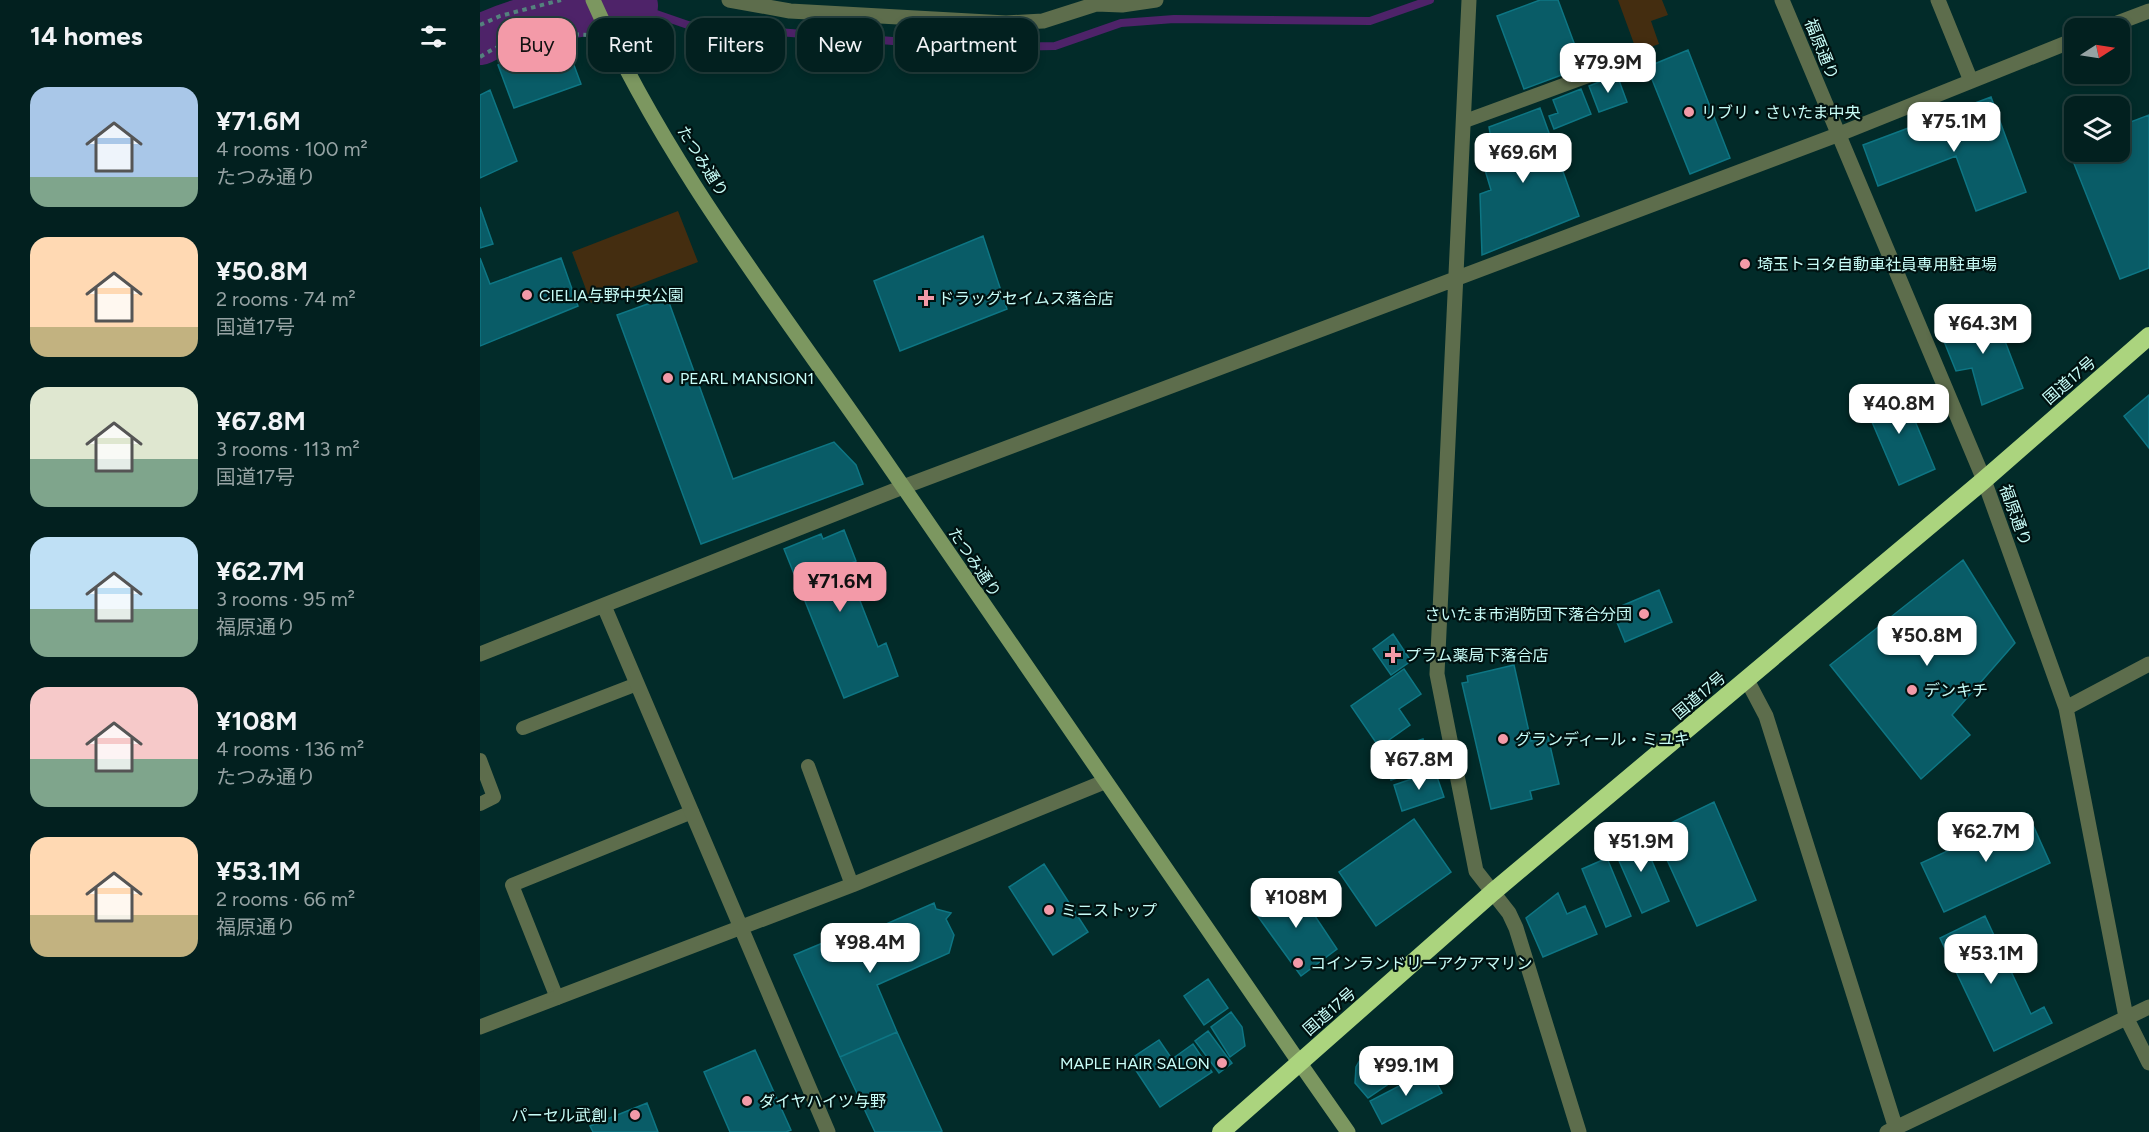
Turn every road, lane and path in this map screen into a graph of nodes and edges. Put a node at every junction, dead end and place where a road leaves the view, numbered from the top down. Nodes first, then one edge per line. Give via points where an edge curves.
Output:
1 (561, 0) edge
2 (593, 0) edge
3 (729, 0) edge
4 (1156, 0) edge
5 (1469, 0) edge
6 (1782, 0) edge
7 (1938, 0) edge
8 (2149, 11) edge
9 (2130, 18) edge
10 (480, 25) edge
11 (588, 35) dead end
12 (2064, 44) edge
13 (1637, 52) dead end
14 (480, 57) edge
15 (1971, 81) junction
16 (1464, 121) junction
17 (1837, 135) junction
18 (1457, 279) junction
19 (2149, 336) edge
20 (1984, 480) junction
21 (903, 487) junction
22 (604, 606) junction
23 (480, 654) edge
24 (2149, 664) edge
25 (1747, 680) junction
26 (637, 684) junction
27 (2066, 708) junction
28 (523, 728) dead end
29 (480, 760) edge
30 (808, 766) dead end
31 (1104, 783) junction
32 (480, 804) edge
33 (692, 812) junction
34 (852, 885) junction
35 (1493, 892) junction
36 (741, 927) junction
37 (557, 998) junction
38 (2149, 1007) edge
39 (2126, 1017) junction
40 (480, 1027) edge
41 (1300, 1063) junction
42 (2149, 1063) edge
43 (1893, 1131) edge
44 (828, 1132) edge
45 (1221, 1132) edge
46 (1348, 1132) edge
47 (1579, 1132) edge

1 - 10 path
2 - 21 street, たつみ通り via 696,187
3 - 4 street via 790,11 1006,23 1043,21 1096,4
5 - 16 street
6 - 17 street, 福原通り
7 - 15 street
8 - 9 street
11 - 14 path via 529,35 500,44
12 - 15 street
13 - 16 lane via 1599,72
15 - 17 street
16 - 18 street
17 - 18 street
17 - 20 street, 福原通り
18 - 21 street
18 - 35 street via 1437,674 1476,871
19 - 20 highway, 国道17号
20 - 25 highway, 国道17号
20 - 27 street, 福原通り
21 - 22 street
21 - 31 street, たつみ通り
22 - 23 street
22 - 26 street
24 - 27 street
25 - 35 highway, 国道17号
25 - 43 street via 1766,716
26 - 28 lane
26 - 33 street
27 - 39 street, 福原通り
29 - 32 lane via 494,797
30 - 34 lane
31 - 34 street
31 - 41 street, たつみ通り
33 - 36 street
33 - 37 lane via 512,885
34 - 36 street
35 - 41 highway, 国道17号
35 - 47 street via 1516,928
36 - 37 street
36 - 44 street
37 - 40 street
38 - 39 street
39 - 42 street, 福原通り
39 - 43 street
41 - 45 highway, 国道17号
41 - 46 street, たつみ通り

